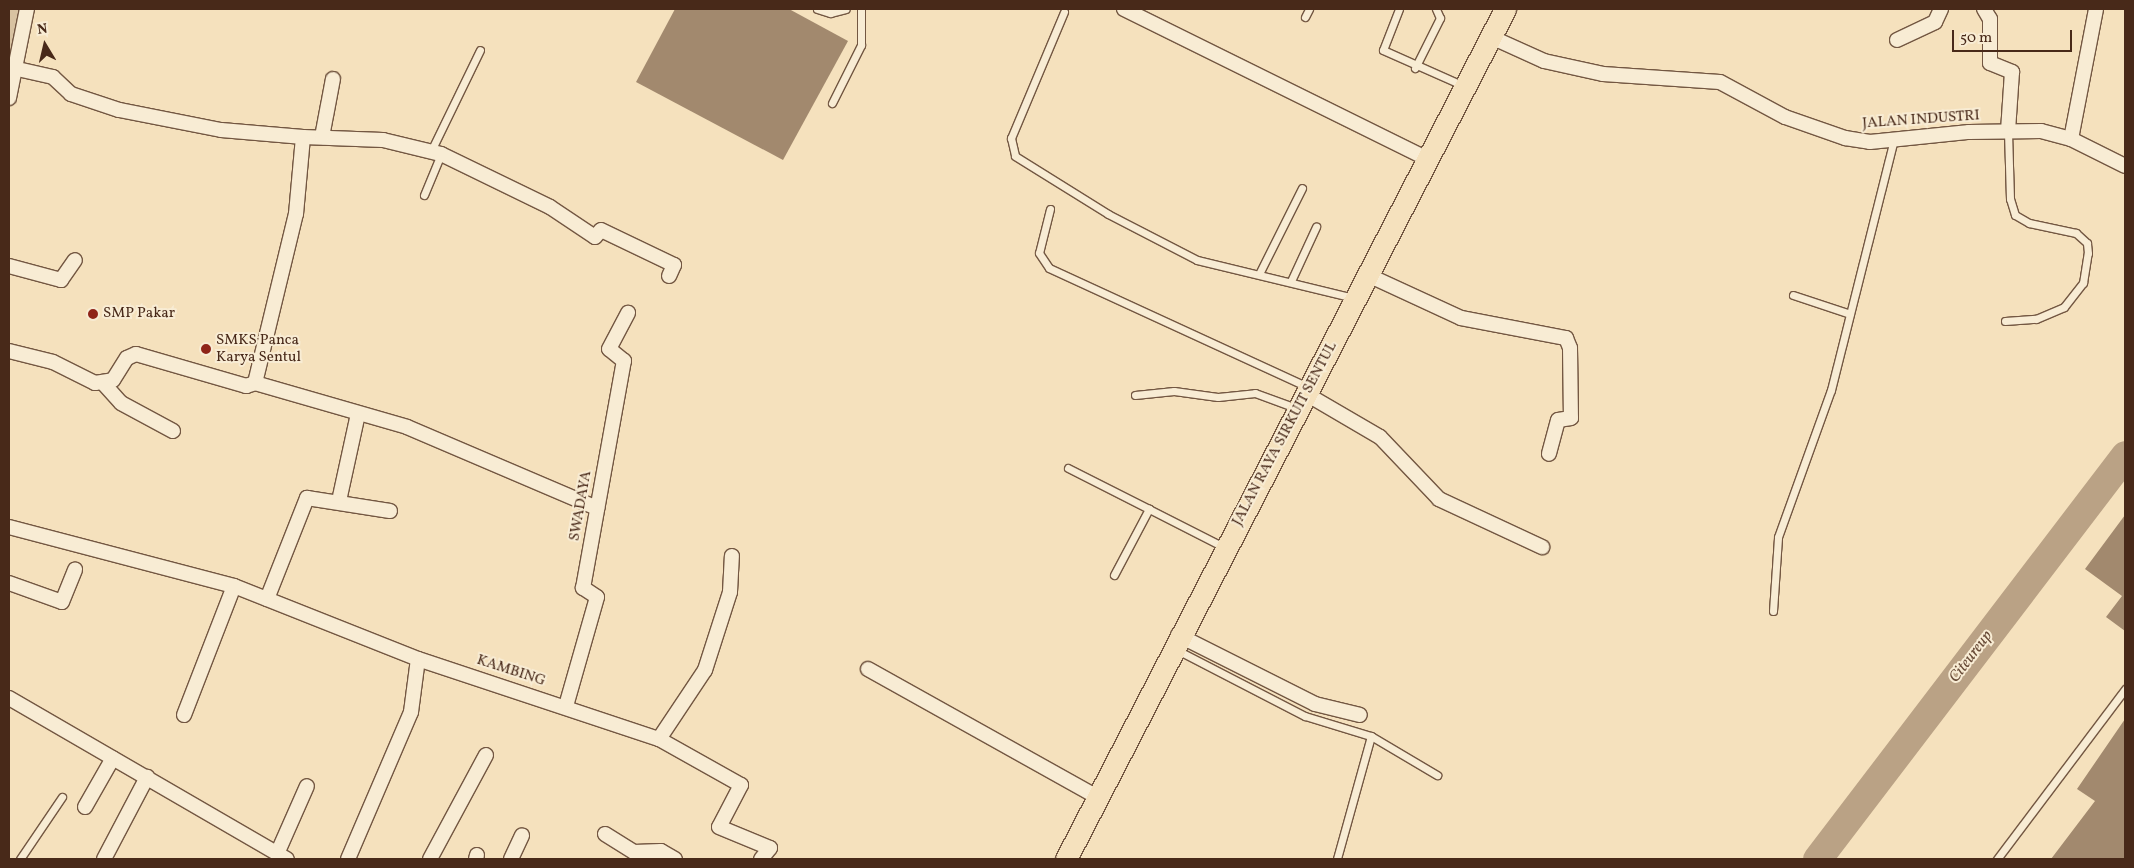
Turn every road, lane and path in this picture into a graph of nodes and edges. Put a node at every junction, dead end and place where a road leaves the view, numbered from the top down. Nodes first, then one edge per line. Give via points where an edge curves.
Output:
1 (26, 9) edge
2 (817, 9) edge
3 (846, 9) edge
4 (861, 9) edge
5 (1124, 9) edge
6 (1308, 9) edge
7 (1398, 9) edge
8 (1436, 9) edge
9 (1505, 9) edge
10 (1941, 9) edge
11 (1984, 9) edge
12 (2096, 9) edge
13 (1064, 12) dead end
14 (1304, 17) dead end
15 (1491, 37) junction
16 (1897, 40) dead end
17 (480, 50) dead end
18 (13, 68) junction
19 (1415, 68) junction
20 (333, 79) dead end
21 (1468, 87) junction
22 (9, 98) edge
23 (832, 103) dead end
24 (2008, 131) junction
25 (303, 137) junction
26 (322, 137) junction
27 (2071, 138) junction
28 (1894, 140) junction
29 (436, 152) junction
30 (1430, 160) junction
31 (2125, 166) edge
32 (1302, 188) dead end
33 (424, 195) dead end
34 (1050, 209) dead end
35 (1316, 227) dead end
36 (75, 260) dead end
37 (9, 266) edge
38 (1259, 274) junction
39 (668, 276) dead end
40 (1370, 276) junction
41 (1291, 281) junction
42 (1792, 295) dead end
43 (1358, 299) junction
44 (628, 313) dead end
45 (1850, 314) junction
46 (2005, 321) dead end
47 (9, 352) edge
48 (255, 383) junction
49 (104, 384) junction
50 (1136, 395) dead end
51 (1306, 398) junction
52 (358, 414) junction
53 (173, 431) dead end
54 (1549, 454) dead end
55 (1068, 468) dead end
56 (339, 501) junction
57 (597, 508) junction
58 (1149, 509) junction
59 (390, 511) dead end
60 (9, 527) edge
61 (1224, 546) junction
62 (1542, 547) dead end
63 (732, 556) dead end
64 (75, 570) dead end
65 (1114, 575) dead end
66 (9, 582) edge
67 (234, 586) junction
68 (267, 599) junction
69 (1773, 611) dead end
70 (1175, 641) junction
71 (418, 659) junction
72 (868, 670) dead end
73 (2125, 689) edge
74 (9, 698) edge
75 (566, 706) junction
76 (184, 714) dead end
77 (1360, 715) dead end
78 (1370, 736) junction
79 (658, 739) junction
80 (486, 755) dead end
81 (113, 758) junction
82 (1437, 775) dead end
83 (147, 777) junction
84 (307, 786) dead end
85 (62, 797) dead end
86 (1097, 797) junction
87 (85, 807) dead end
88 (605, 834) dead end
89 (522, 835) dead end
90 (282, 857) edge
91 (20, 859) edge
92 (104, 859) edge
93 (348, 859) edge
94 (430, 859) edge
95 (511, 859) edge
96 (675, 859) edge
97 (760, 859) edge
98 (1066, 859) edge
99 (1337, 859) edge
100 (1997, 859) edge

1 - 18 street
2 - 3 lane via 830,13
4 - 23 lane via 861,45
5 - 30 street
6 - 14 lane
7 - 19 lane via 1382,48
8 - 19 lane via 1440,18
9 - 15 main road, JALAN RAYA SIRKUIT SENTUL
10 - 16 street via 1935,22
11 - 24 street via 1990,19 1990,63 2012,72
12 - 27 street
13 - 38 lane via 1013,133 1012,152 1108,214 1181,252 1219,267
15 - 21 main road, JALAN RAYA SIRKUIT SENTUL
15 - 28 street, JALAN INDUSTRI via 1544,61 1595,73 1720,82 1785,117 1837,137
17 - 29 lane
18 - 22 street
18 - 25 street via 53,77 71,94 119,110 221,130
19 - 21 lane
20 - 26 street
21 - 30 main road, JALAN RAYA SIRKUIT SENTUL
24 - 27 street, JALAN INDUSTRI via 2041,131
24 - 28 street, JALAN INDUSTRI
24 - 46 lane via 2010,199 2016,215 2029,223 2076,233 2087,243 2088,253 2083,283 2064,307 2036,319
25 - 26 street
25 - 48 street via 296,214
26 - 29 street via 383,140
27 - 31 street, JALAN INDUSTRI
28 - 45 lane
29 - 33 lane
29 - 39 street via 550,207 595,237 601,230 674,265
30 - 40 main road, JALAN RAYA SIRKUIT SENTUL
32 - 38 lane
34 - 51 lane via 1039,253 1049,268
35 - 41 lane
36 - 37 street via 61,280
38 - 41 lane
40 - 43 main road, JALAN RAYA SIRKUIT SENTUL
40 - 54 street via 1461,318 1566,338 1570,348 1570,418 1558,420
41 - 43 lane
42 - 45 lane
43 - 51 main road, JALAN RAYA SIRKUIT SENTUL
44 - 57 street, SWADAYA via 609,349 624,361
45 - 69 lane via 1831,390 1778,537
47 - 49 street via 53,362 88,381
48 - 49 street via 246,386 136,354 127,358 114,380
48 - 52 street
49 - 53 street via 121,403
50 - 51 lane via 1174,391 1218,397 1255,393
51 - 61 main road, JALAN RAYA SIRKUIT SENTUL
51 - 62 street via 1380,438 1439,499
52 - 56 street
52 - 57 street via 407,427
55 - 58 lane
56 - 59 street
56 - 68 street via 310,497 305,501
57 - 75 street, SWADAYA via 583,588 597,597
58 - 61 lane
58 - 65 lane
60 - 67 street, KAMBING
61 - 70 main road, JALAN RAYA SIRKUIT SENTUL
63 - 79 street via 730,592 705,670
64 - 66 street via 62,602
67 - 68 street, KAMBING
67 - 76 street
68 - 71 street, KAMBING
70 - 77 street via 1314,704
70 - 78 lane via 1305,716
70 - 86 main road, JALAN RAYA SIRKUIT SENTUL
71 - 75 street, KAMBING
71 - 93 street via 410,712
72 - 86 street
73 - 100 lane
74 - 81 street
75 - 79 street, KAMBING
78 - 82 lane
78 - 99 lane
79 - 97 street, KAMBING via 741,785 718,827 770,848
80 - 94 street
81 - 83 street
81 - 87 street
83 - 90 street
83 - 92 street
84 - 90 street
85 - 91 lane
86 - 98 main road, JALAN RAYA SIRKUIT SENTUL
88 - 96 street via 634,852 661,851
89 - 95 street

